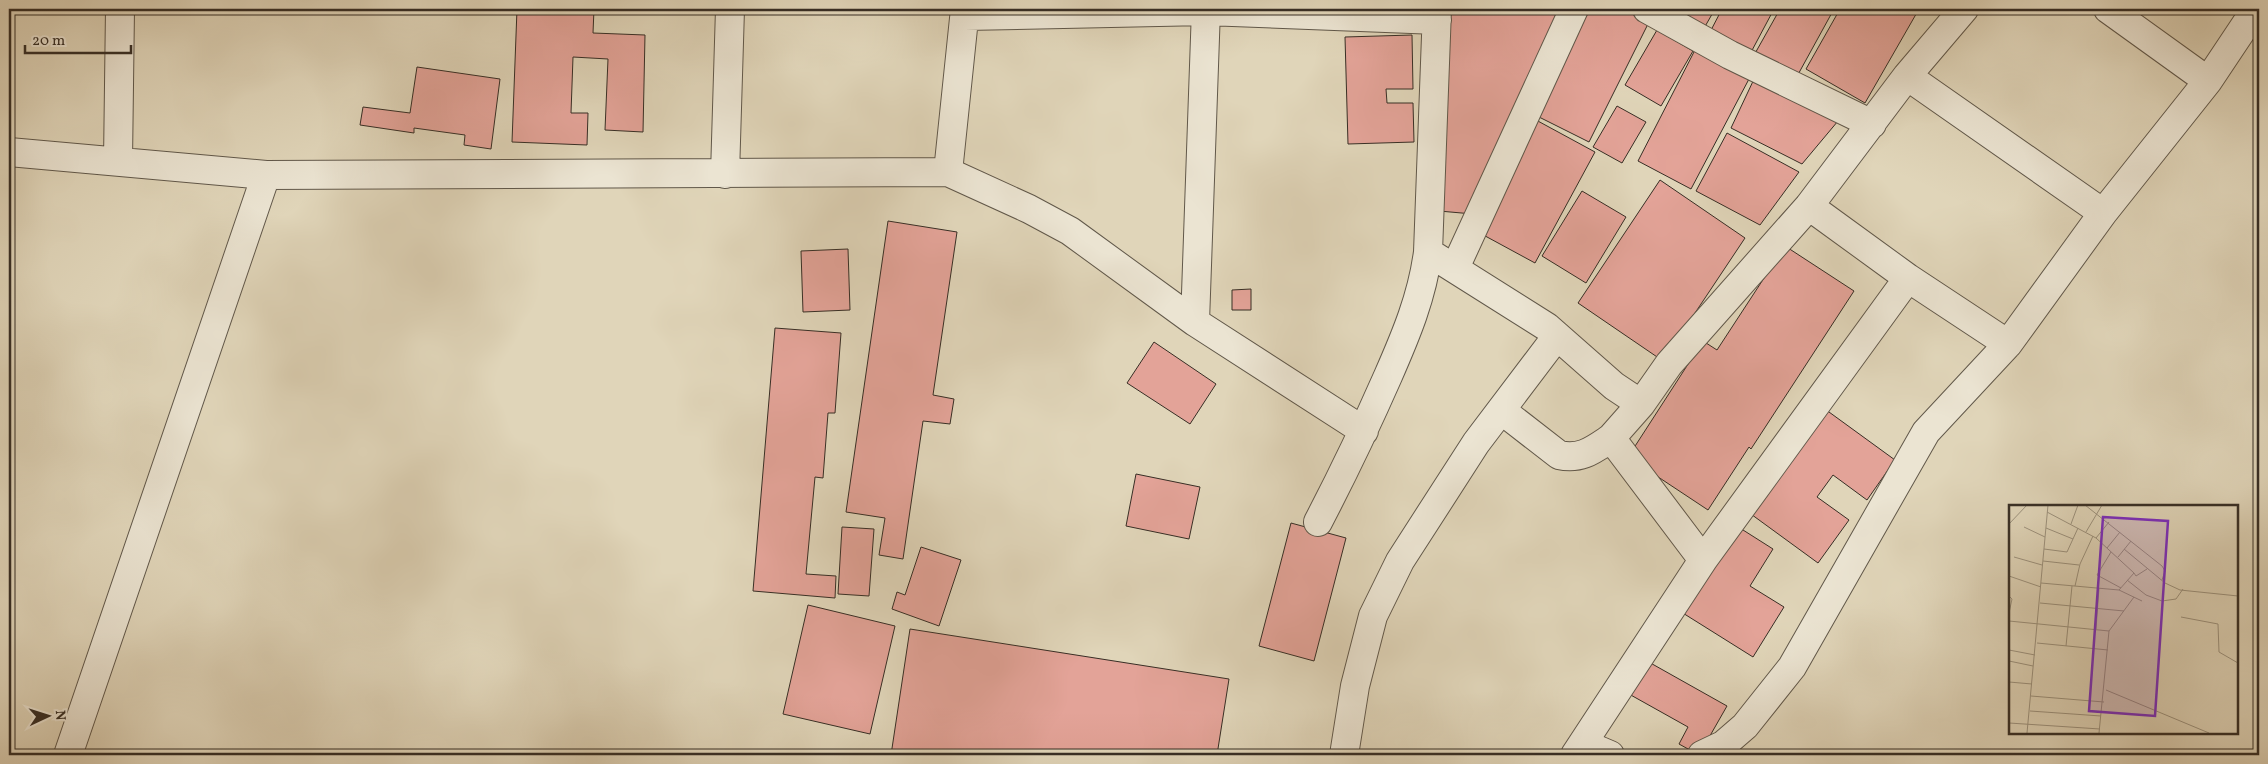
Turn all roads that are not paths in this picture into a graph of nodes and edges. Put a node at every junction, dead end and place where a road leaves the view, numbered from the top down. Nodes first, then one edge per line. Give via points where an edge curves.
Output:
1 (120, 9) edge
2 (730, 9) edge
3 (1574, 9) edge
4 (1647, 9) edge
5 (1964, 9) edge
6 (2108, 9) edge
7 (2256, 9) edge
8 (1206, 10) edge
9 (965, 13) edge
10 (1437, 15) edge
11 (1907, 76) junction
12 (2208, 81) junction
13 (1872, 124) junction
14 (9, 152) edge
15 (118, 161) junction
16 (948, 172) junction
17 (725, 174) junction
18 (266, 175) junction
19 (1809, 206) junction
20 (2103, 213) junction
21 (1428, 252) junction
22 (1454, 268) junction
23 (1908, 278) junction
24 (1195, 322) junction
25 (1558, 336) junction
26 (2008, 344) junction
27 (1641, 404) junction
28 (1500, 410) junction
29 (1364, 431) junction
30 (1611, 438) junction
31 (1318, 522) dead end
32 (1703, 560) junction
33 (1580, 750) edge
34 (68, 755) edge
35 (1344, 755) edge
36 (1610, 755) edge
37 (1702, 755) edge

1 - 15 street
2 - 17 street
3 - 22 street
4 - 13 street via 1730,55
5 - 11 street
6 - 12 street
7 - 12 street
8 - 9 street
8 - 10 street
8 - 24 street
9 - 16 street
10 - 21 street
11 - 13 street
11 - 20 street
12 - 20 street
13 - 19 street
14 - 15 street
15 - 18 street
16 - 17 street
16 - 24 street via 1070,231
17 - 18 street
18 - 34 street
19 - 23 street
19 - 27 street via 1669,364
20 - 26 street
21 - 22 street
21 - 29 street via 1414,317
22 - 25 street
23 - 26 street
23 - 32 street
24 - 29 street
25 - 27 street via 1614,386
25 - 28 street
26 - 37 street via 1926,432 1792,667 1745,726 1723,745
27 - 30 street
28 - 30 street via 1566,457 1580,457
28 - 35 street via 1400,562 1373,616 1355,686
29 - 31 street
30 - 32 street
32 - 33 street
33 - 36 street

